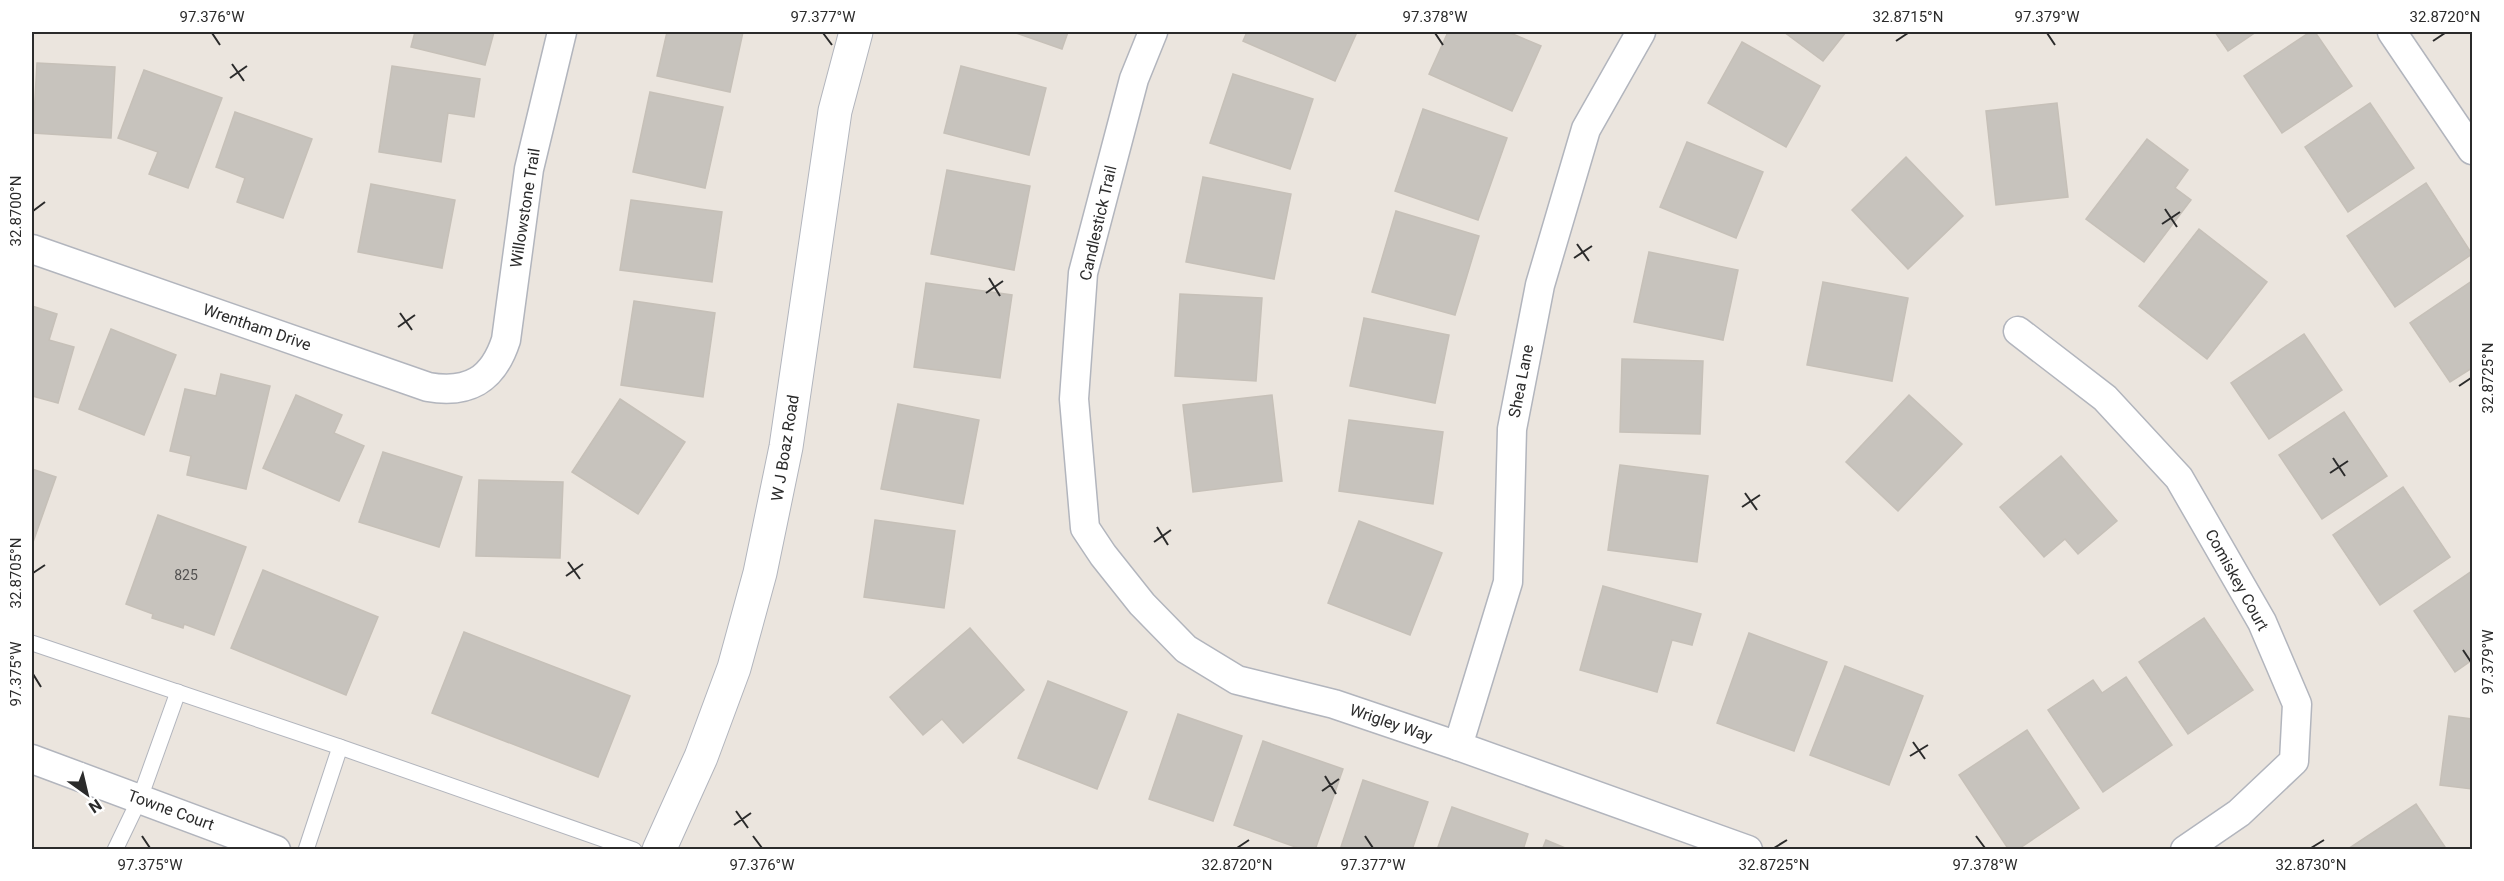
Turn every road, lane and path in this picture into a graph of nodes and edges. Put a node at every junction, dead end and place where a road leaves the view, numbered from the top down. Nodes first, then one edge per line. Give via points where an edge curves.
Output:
1 (562, 32) edge
2 (856, 32) edge
3 (1153, 32) edge
4 (1641, 32) edge
5 (2392, 32) edge
6 (2472, 150) edge
7 (32, 249) edge
8 (2018, 332) dead end
9 (482, 378) joint
10 (1085, 528) joint
11 (32, 643) edge
12 (178, 692) junction
13 (1458, 746) junction
14 (340, 747) junction
15 (32, 759) edge
16 (140, 798) junction
17 (115, 849) edge
18 (276, 849) edge
19 (306, 849) edge
20 (634, 849) edge
21 (659, 849) edge
22 (1748, 849) edge
23 (2185, 849) edge

1 - 9 street, Willowstone Trail via 529,169 506,340 493,370
2 - 21 main road, W J Boaz Road via 835,111 786,447 760,573 734,668 701,756
3 - 10 street, Candlestick Trail via 1134,79 1083,273 1074,399
4 - 13 street, Shea Lane via 1586,129 1540,285 1512,429 1508,582
5 - 6 street
7 - 9 street, Wrentham Drive via 428,387 458,389
8 - 23 street, Comiskey Court via 2105,398 2179,478 2262,622 2297,704 2294,761 2239,813
10 - 13 street, Wrigley Way via 1142,604 1186,649 1238,680 1334,704
11 - 12 lane
12 - 14 lane
12 - 16 lane
13 - 22 street, Wrigley Way
14 - 19 lane
14 - 20 lane
15 - 16 street, Towne Court
16 - 17 lane
16 - 18 street, Towne Court

